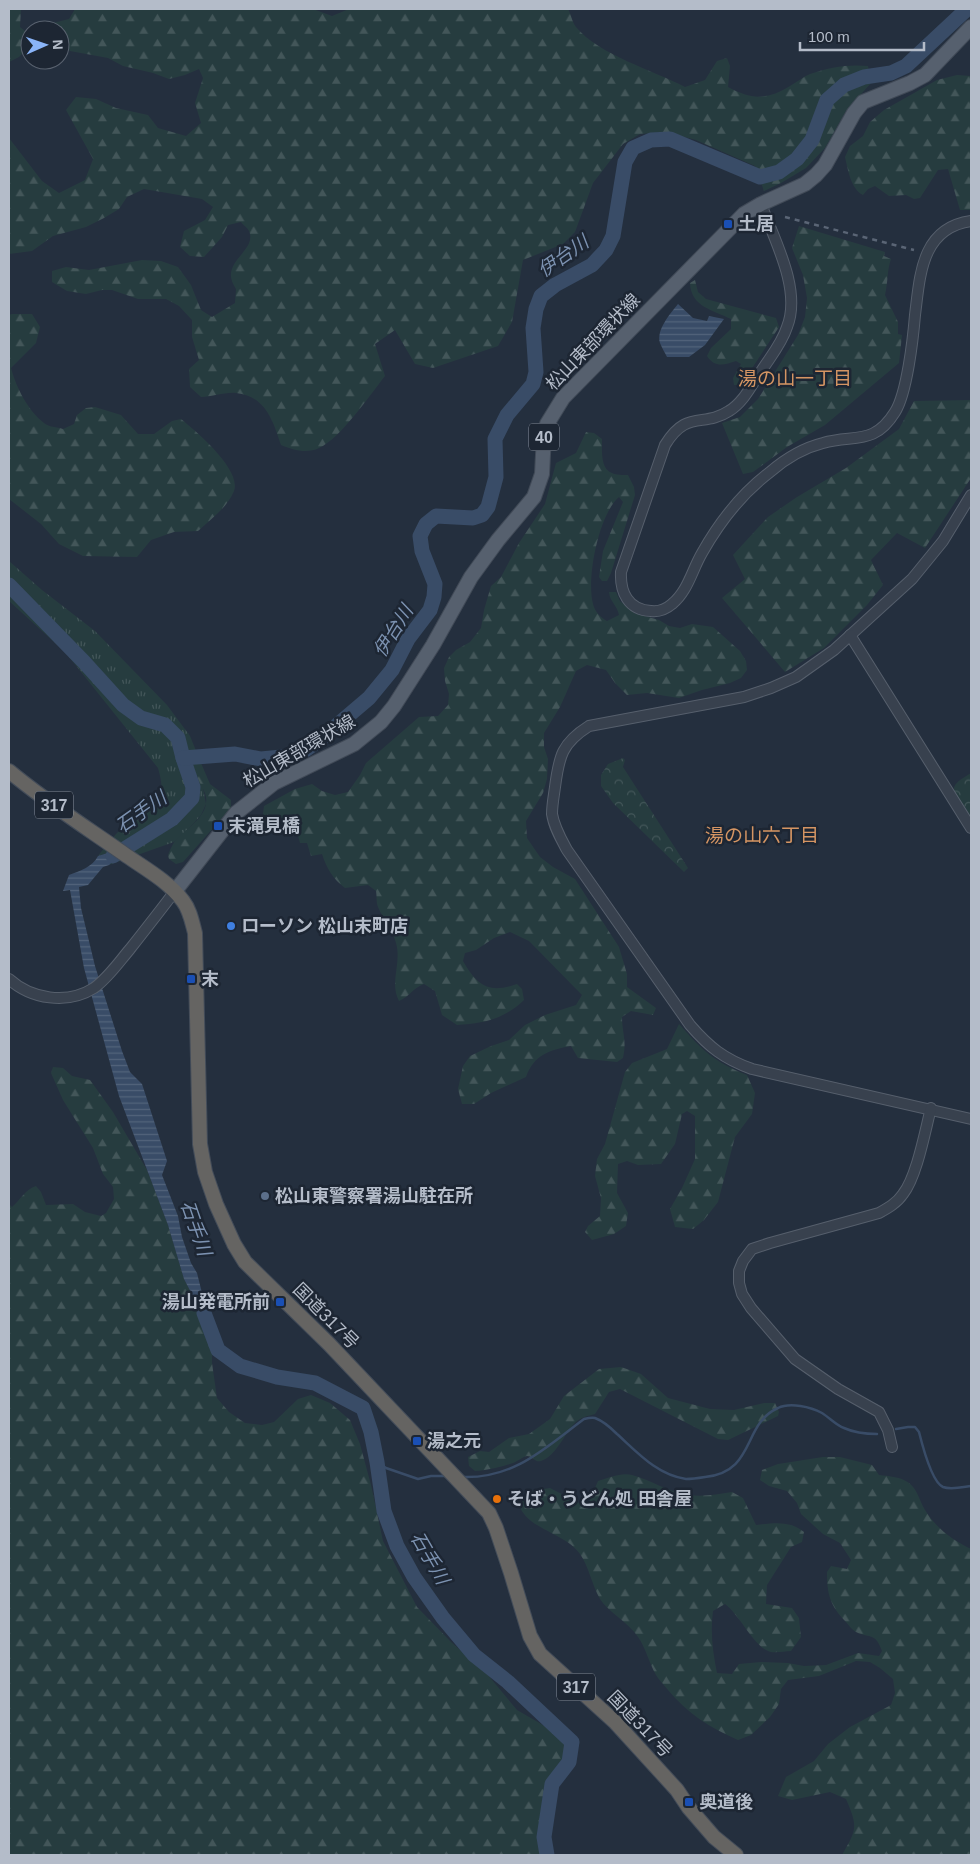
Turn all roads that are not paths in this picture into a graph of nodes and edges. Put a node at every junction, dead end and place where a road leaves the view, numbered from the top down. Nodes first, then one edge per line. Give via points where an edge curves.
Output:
1 (971, 27) edge
2 (761, 204) junction
3 (971, 221) edge
4 (971, 495) edge
5 (850, 635) junction
6 (9, 771) edge
7 (971, 828) edge
8 (175, 892) junction
9 (9, 978) edge
10 (931, 1108) junction
11 (971, 1119) edge
12 (892, 1447) dead end
13 (736, 1855) edge

1 - 2 main road, 松山東部環状線 / 40 via 925,75 863,102 816,175 805,184
2 - 3 street via 788,276 792,304 789,322 782,340 740,402 723,415 690,421 669,437 621,572 622,592 628,601 644,611 663,610 678,598 714,533 732,508 771,471 811,447 867,437 888,422 901,399 923,260 945,231 956,224
2 - 8 main road, 松山東部環状線 / 40 via 729,227 557,406 544,435 542,474 534,497 471,577 394,706 354,744 274,784 247,803
4 - 5 street via 927,562
5 - 7 street
5 - 10 street via 796,676 771,688 744,697 589,726 572,738 561,753 552,814 572,858 690,1025 718,1052 732,1062 752,1069
6 - 8 highway, 国道317号 / 317
8 - 9 street via 119,963 93,988 70,997 53,998 25,991
8 - 13 highway, 国道317号 / 317 via 188,909 195,933 202,1160 216,1204 240,1253 489,1513 530,1636 540,1654 614,1722 714,1837
10 - 11 street
10 - 12 street via 912,1178 894,1204 879,1213 752,1250 742,1261 739,1271 738,1283 751,1308 805,1366 879,1412

